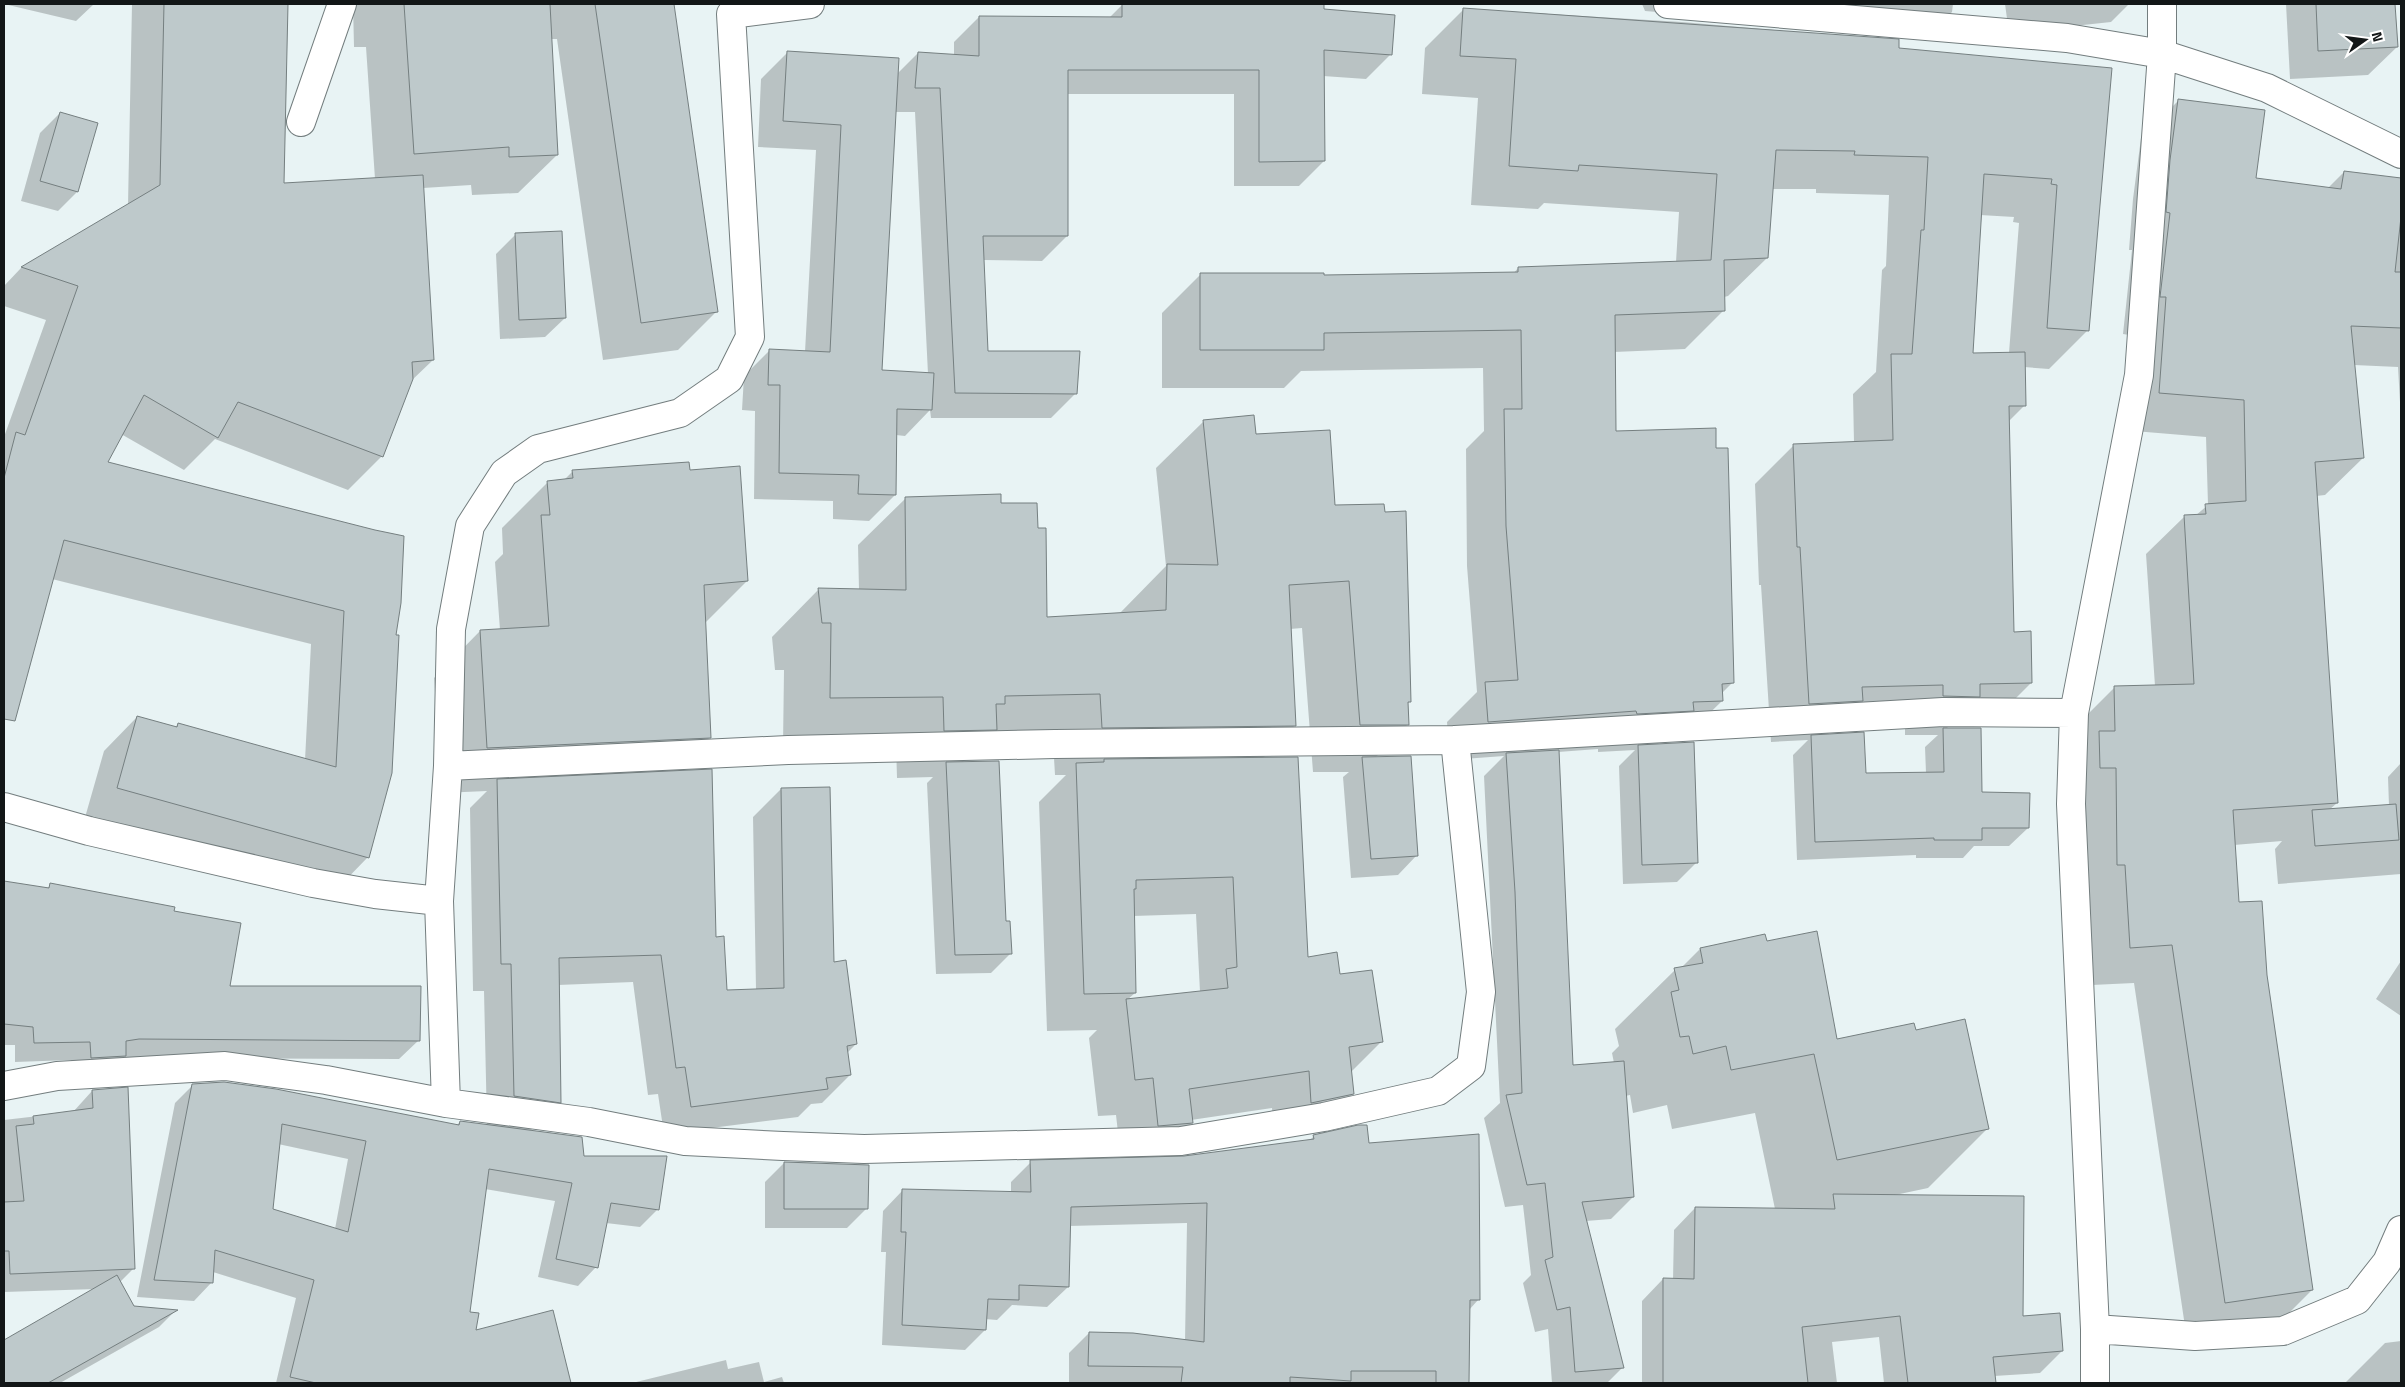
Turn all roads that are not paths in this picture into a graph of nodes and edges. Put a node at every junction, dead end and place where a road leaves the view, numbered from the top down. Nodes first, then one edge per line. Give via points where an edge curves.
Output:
1 (342, 4) edge
2 (810, 4) edge
3 (1668, 4) edge
4 (2162, 4) edge
5 (730, 9) edge
6 (2162, 54) junction
7 (301, 122) dead end
8 (2401, 154) edge
9 (2074, 713) junction
10 (1455, 740) junction
11 (448, 766) junction
12 (4, 807) edge
13 (439, 900) junction
14 (4, 1086) edge
15 (446, 1104) junction
16 (2401, 1230) edge
17 (2095, 1329) junction
18 (2095, 1383) edge

1 - 7 street
2 - 5 street
3 - 6 street via 2067,38
4 - 6 street
5 - 11 street via 750,337 729,379 680,413 538,449 504,473 470,526 451,629
6 - 8 street via 2267,88
6 - 9 street via 2139,375
9 - 10 street via 1943,712
9 - 17 street via 2071,804
10 - 11 street via 788,750
10 - 15 street via 1481,992 1471,1066 1438,1091 1324,1117 1181,1141 864,1149 685,1141 589,1122
11 - 13 street
12 - 13 street via 89,831 313,883 375,894
13 - 15 street
14 - 15 street via 57,1076 225,1066 326,1080
16 - 17 street via 2387,1262 2357,1300 2283,1331 2195,1336
17 - 18 street

